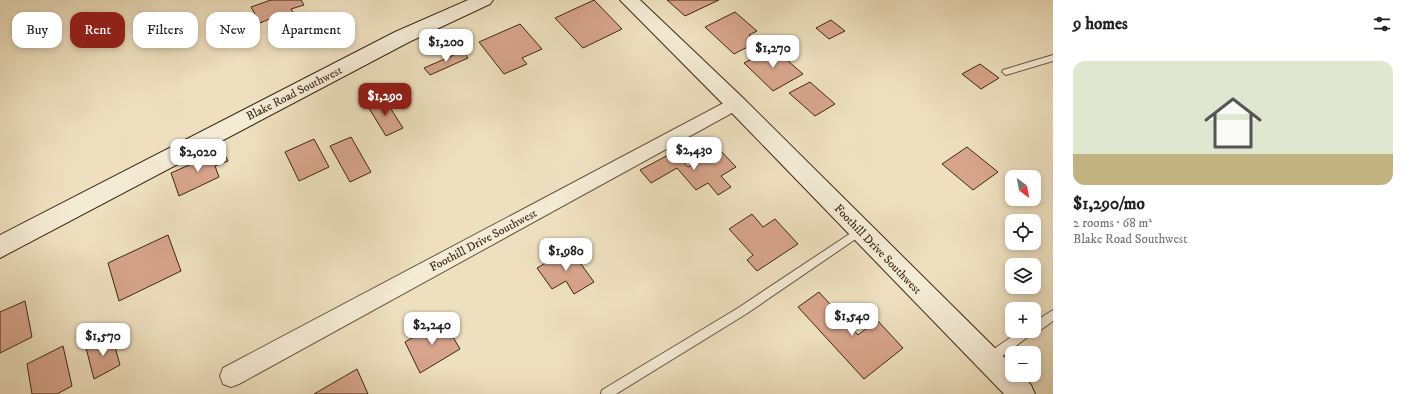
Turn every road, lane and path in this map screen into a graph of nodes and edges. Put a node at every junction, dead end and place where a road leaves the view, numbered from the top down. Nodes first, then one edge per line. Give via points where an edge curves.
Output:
1 (484, 0) edge
2 (629, 0) edge
3 (1053, 58) edge
4 (1006, 72) dead end
5 (735, 103) junction
6 (860, 231) junction
7 (0, 247) edge
8 (1053, 315) edge
9 (1041, 323) edge
10 (1019, 338) edge
11 (988, 360) junction
12 (231, 376) dead end
13 (606, 394) edge
14 (1022, 394) edge

1 - 7 street, Blake Road Southwest via 402,37
2 - 5 street, Foothill Drive Southwest
3 - 4 lane
5 - 6 street, Foothill Drive Southwest
5 - 12 street, Foothill Drive Southwest
6 - 11 street, Foothill Drive Southwest
6 - 13 lane via 742,311
8 - 9 lane
10 - 11 lane
11 - 14 street, Foothill Drive Southwest

